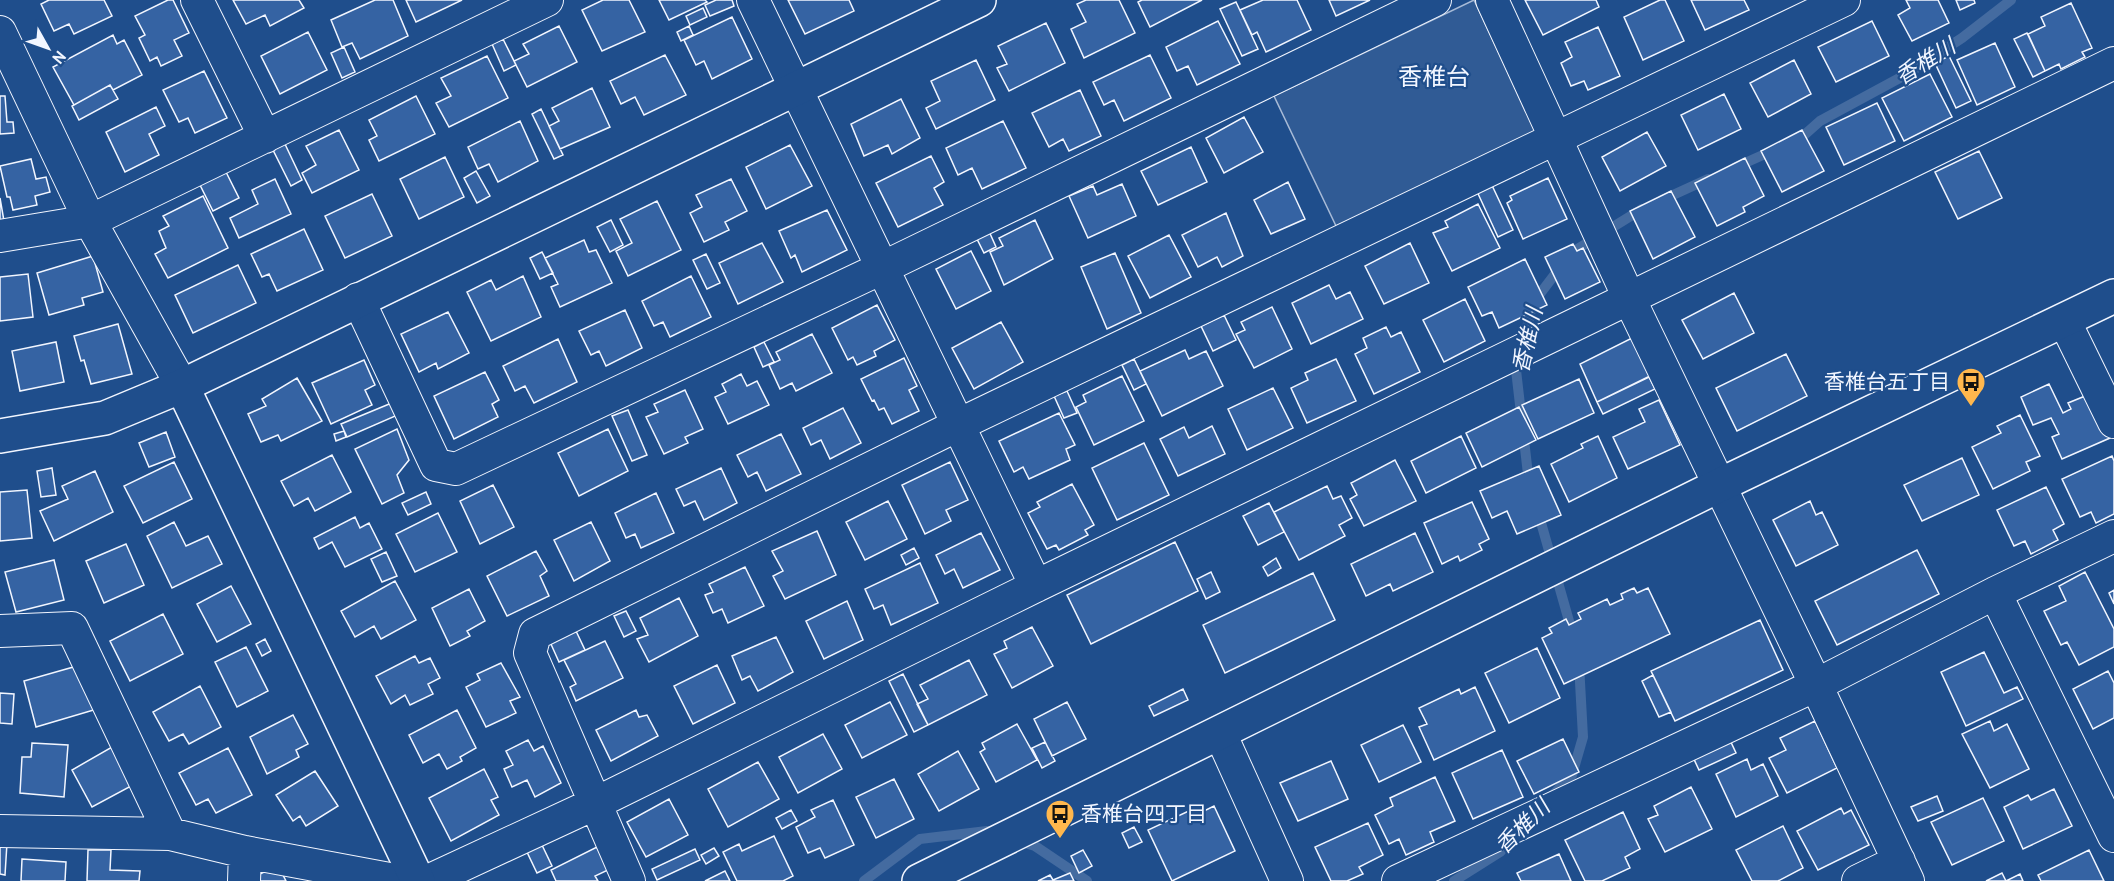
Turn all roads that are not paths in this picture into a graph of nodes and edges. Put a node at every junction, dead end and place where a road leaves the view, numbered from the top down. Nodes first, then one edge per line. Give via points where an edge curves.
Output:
1 (196, 0) edge
2 (547, 0) edge
3 (753, 0) edge
4 (979, 0) edge
5 (1435, 0) edge
6 (1492, 0) edge
7 (1844, 0) edge
8 (4, 48) edge
9 (2114, 63) edge
10 (796, 89) junction
11 (265, 137) junction
12 (1555, 137) junction
13 (90, 221) junction
14 (0, 236) edge
15 (882, 268) junction
16 (2114, 296) edge
17 (1629, 298) junction
18 (358, 299) junction
19 (2064, 320) junction
20 (182, 386) junction
21 (2114, 422) edge
22 (958, 425) junction
23 (0, 436) edge
24 (1720, 485) junction
25 (2114, 536) edge
26 (1036, 586) junction
27 (1995, 593) junction
28 (0, 631) edge
29 (1816, 685) junction
30 (1220, 733) junction
31 (594, 804) junction
32 (0, 831) edge
33 (170, 834) junction
34 (2114, 836) edge
35 (245, 866) edge
36 (1903, 871) edge
37 (400, 881) edge
38 (418, 881) edge
39 (428, 881) edge
40 (629, 881) edge
41 (919, 881) edge
42 (1287, 881) edge
43 (1398, 881) edge
44 (1858, 881) edge

1 - 11 street
2 - 11 street
3 - 10 street
4 - 10 street
5 - 15 street
6 - 12 street
7 - 12 street
8 - 13 street
9 - 17 street
10 - 15 street
10 - 18 street
11 - 13 street
12 - 17 street
12 - 22 street
13 - 14 street
13 - 20 street
15 - 18 street via 456,469 436,465
15 - 22 street
16 - 19 street
17 - 24 street
17 - 26 street
18 - 20 street
19 - 21 street
19 - 24 street
20 - 23 street via 105,418
20 - 38 street
22 - 26 street
22 - 31 street via 535,634 530,653
24 - 29 street
24 - 30 street
25 - 27 street
26 - 31 street
27 - 29 street
27 - 34 street
28 - 33 street via 72,628
29 - 36 street
29 - 43 street
30 - 41 street
30 - 42 street
31 - 39 street
31 - 40 street
32 - 33 street
33 - 35 street
35 - 37 street
36 - 44 street

